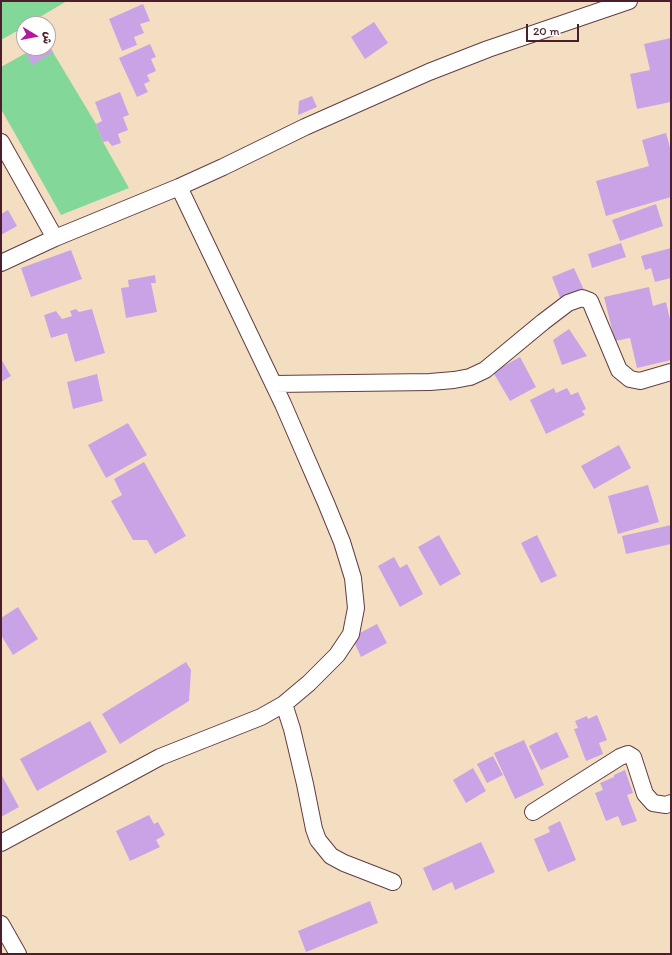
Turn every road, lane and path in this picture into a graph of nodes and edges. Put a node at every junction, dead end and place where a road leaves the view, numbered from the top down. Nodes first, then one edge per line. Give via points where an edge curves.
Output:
1 (629, 1) edge
2 (1, 142) edge
3 (179, 187) junction
4 (55, 238) junction
5 (1, 263) edge
6 (671, 372) edge
7 (274, 384) junction
8 (284, 704) junction
9 (671, 803) edge
10 (533, 812) dead end
11 (1, 843) edge
12 (392, 882) dead end
13 (1, 924) edge
14 (18, 954) edge

1 - 3 street via 429,72
2 - 4 street
3 - 4 street
3 - 7 street
4 - 5 street
6 - 7 street via 640,382 630,380 619,370 590,301 582,298 568,303 485,370 470,377 430,382
7 - 8 street via 342,542 353,578 356,608 351,634 337,655 310,683
8 - 11 street via 261,717 160,757
8 - 12 street via 318,840 330,856
9 - 10 street via 653,803 645,794 634,757 628,754
13 - 14 street

